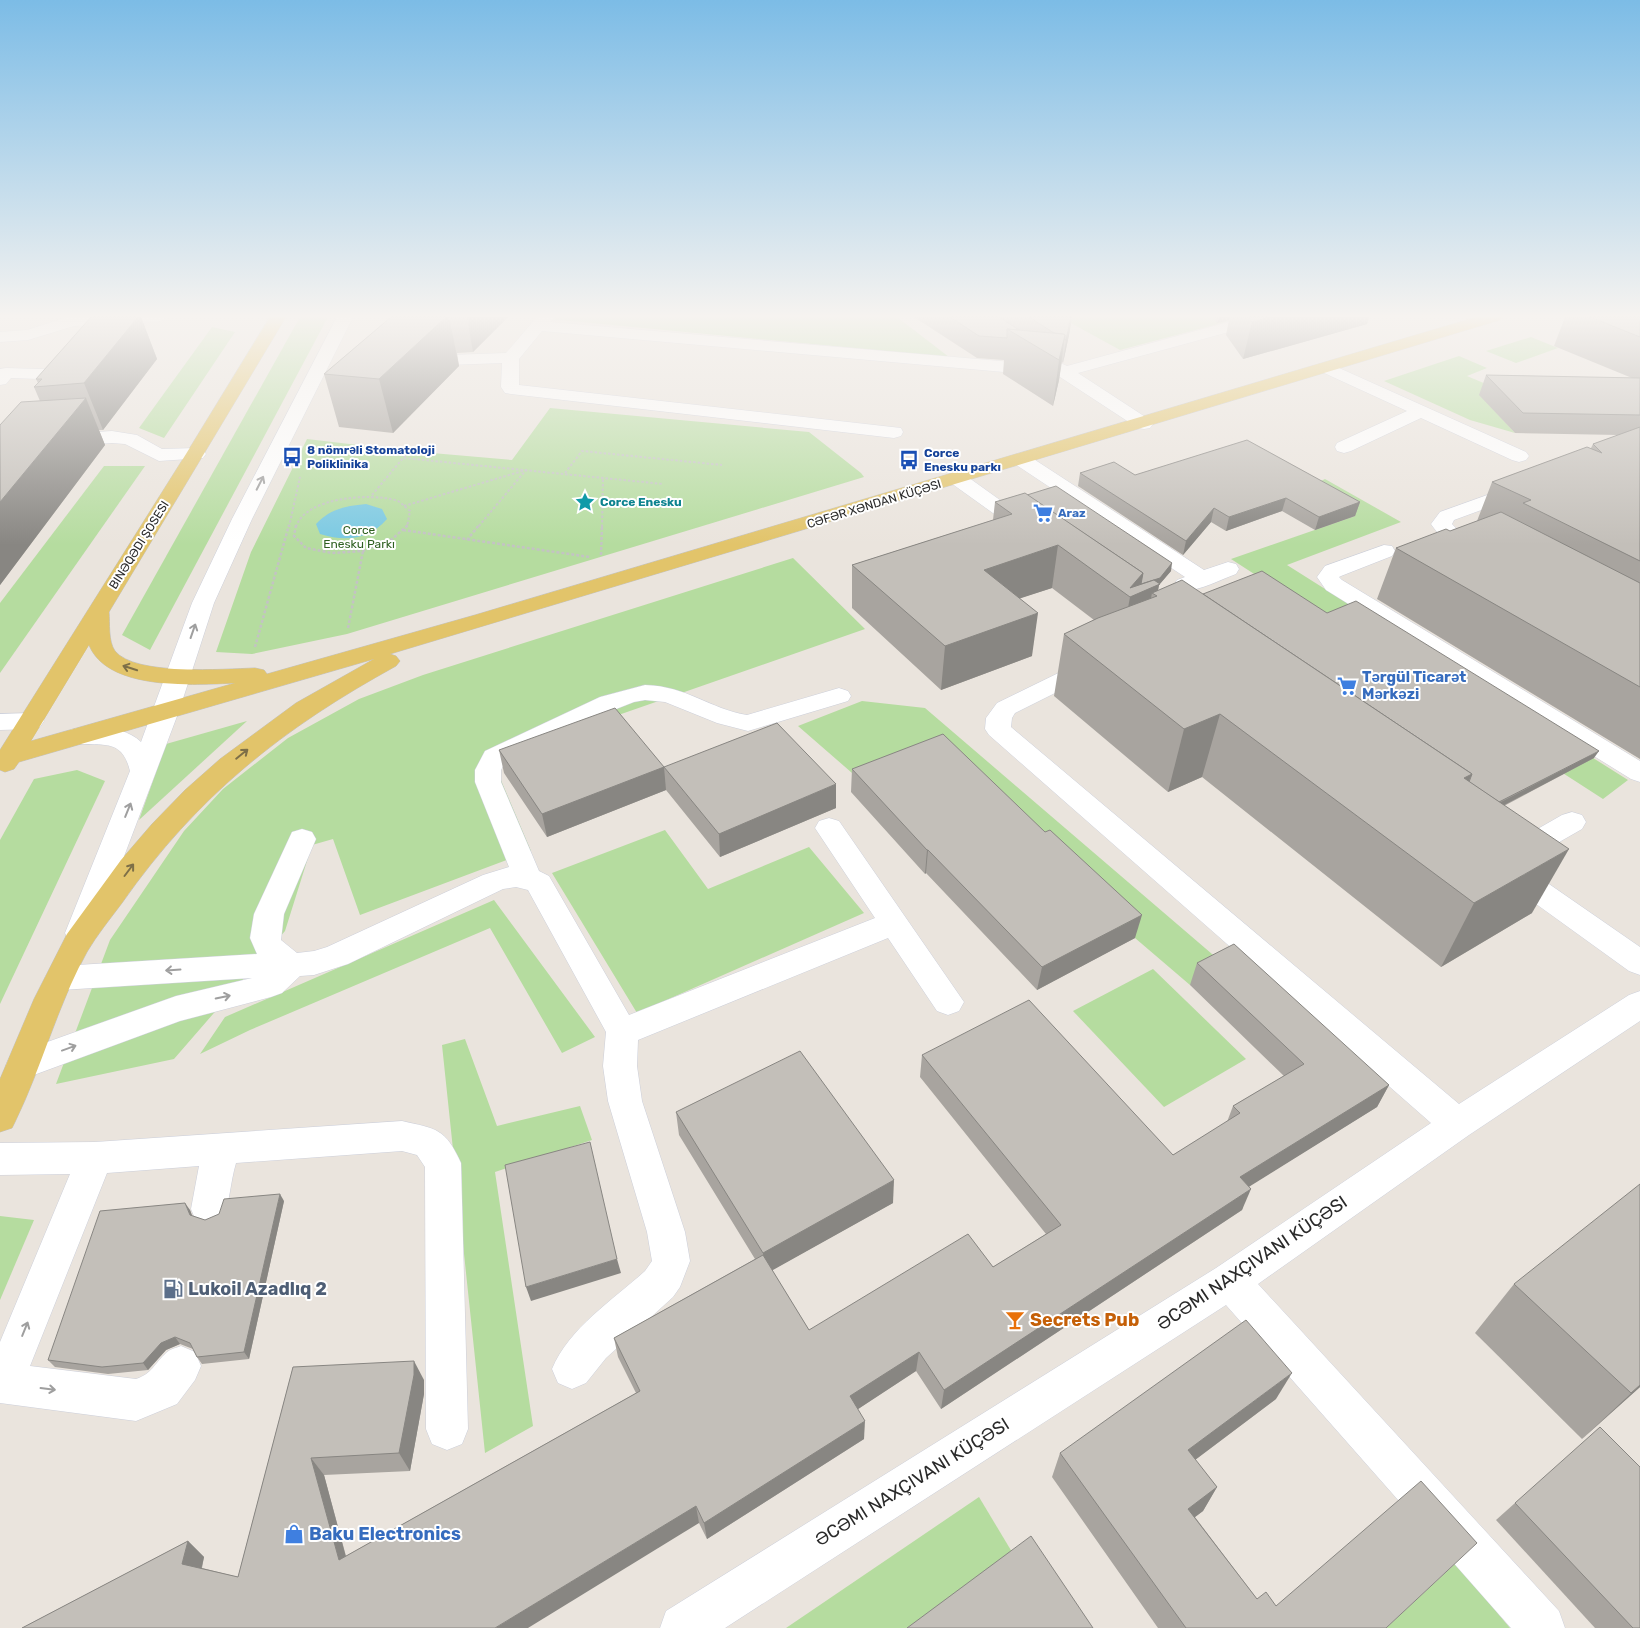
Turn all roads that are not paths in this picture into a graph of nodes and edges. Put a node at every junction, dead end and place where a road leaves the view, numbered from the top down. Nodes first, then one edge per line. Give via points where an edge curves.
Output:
1 (233, 393) edge
2 (315, 393) edge
3 (546, 393) edge
4 (1096, 393) edge
5 (1246, 393) edge
6 (1382, 393) edge
7 (1421, 411) junction
8 (40, 424) edge
9 (1144, 424) junction
10 (894, 432) dead end
11 (20, 446) junction
12 (1344, 447) dead end
13 (196, 454) junction
14 (2, 456) edge
15 (1519, 456) dead end
16 (1022, 460) junction
17 (958, 479) junction
18 (1539, 482) edge
19 (1046, 541) edge
20 (1384, 551) dead end
21 (1492, 558) edge
22 (1228, 569) dead end
23 (1202, 579) junction
24 (1169, 591) edge
25 (98, 611) junction
26 (483, 620) junction
27 (1110, 657) edge
28 (306, 672) junction
29 (178, 677) junction
30 (839, 696) dead end
31 (166, 711) junction
32 (0, 722) edge
33 (31, 722) junction
34 (79, 736) junction
35 (3, 762) edge
36 (143, 772) junction
37 (1640, 773) edge
38 (1572, 822) dead end
39 (829, 828) dead end
40 (302, 839) dead end
41 (526, 876) junction
42 (894, 923) junction
43 (1640, 963) edge
44 (292, 965) junction
45 (66, 966) junction
46 (948, 1002) dead end
47 (1640, 1004) edge
48 (622, 1032) junction
49 (23, 1065) junction
50 (0, 1117) edge
51 (1457, 1124) junction
52 (222, 1149) junction
53 (95, 1158) junction
54 (0, 1159) edge
55 (209, 1208) dead end
56 (1230, 1281) junction
57 (181, 1366) dead end
58 (572, 1369) dead end
59 (0, 1370) edge
60 (0, 1383) edge
61 (447, 1429) dead end
62 (683, 1628) edge
63 (1542, 1628) edge

1 - 13 main road, BINƏQƏDI ŞOSESI
29 -> 2 street via 203,603 242,519
3 - 10 street
4 - 9 street
5 - 9 main road, CƏFƏR XƏNDAN KÜÇƏSI
6 - 7 street
7 - 12 street
7 - 15 street
8 - 11 street
9 - 16 main road, CƏFƏR XƏNDAN KÜÇƏSI
11 - 13 street via 112,437 130,439 159,455
11 - 14 street
13 - 25 main road, BINƏQƏDI ŞOSESI
16 - 17 main road, CƏFƏR XƏNDAN KÜÇƏSI
16 - 23 street
17 - 19 street
17 - 26 main road, CƏFƏR XƏNDAN KÜÇƏSI
18 - 21 street via 1447,516 1441,524 1449,535
20 - 37 street via 1333,571 1328,577 1334,585
22 - 23 street
23 - 24 street
29 -> 25 main road via 152,674 115,663 106,656 99,643
25 - 33 main road, BINƏQƏDI ŞOSESI
26 - 28 main road
45 -> 26 main road via 112,893 151,842 209,781 298,712 336,687 391,659
27 - 51 street via 1006,708 999,718 998,728
28 - 29 main road
28 - 31 main road
29 - 31 street
30 - 41 street via 748,723 675,697 658,693 638,694 613,700 494,757 488,770 488,782
31 - 34 main road
31 - 36 street
32 - 33 street
33 - 35 main road, BINƏQƏDI ŞOSESI
34 - 35 main road
34 - 36 street via 103,736 129,743 135,748
45 -> 36 street
38 - 43 street via 1496,860
39 - 42 street
40 - 44 street via 270,914 265,938 273,952
41 - 44 street via 493,882 337,956
41 - 48 street via 539,883
42 - 46 street
42 - 48 street
44 -> 45 street
49 -> 44 street via 176,1009 260,988 270,984
45 - 49 main road
47 - 51 street, ƏCƏMI NAXÇIVANI KÜÇƏSI
48 - 58 street via 620,1066 625,1100 666,1232 671,1261 658,1284 592,1344
49 - 50 main road
51 - 56 street, ƏCƏMI NAXÇIVANI KÜÇƏSI
52 - 53 street
52 - 55 street
52 - 61 street via 402,1136 428,1142 443,1163
53 - 54 street
59 -> 53 street via 14,1359
56 - 62 street, ƏCƏMI NAXÇIVANI KÜÇƏSI
56 - 63 street
60 -> 57 street via 136,1400 167,1387

